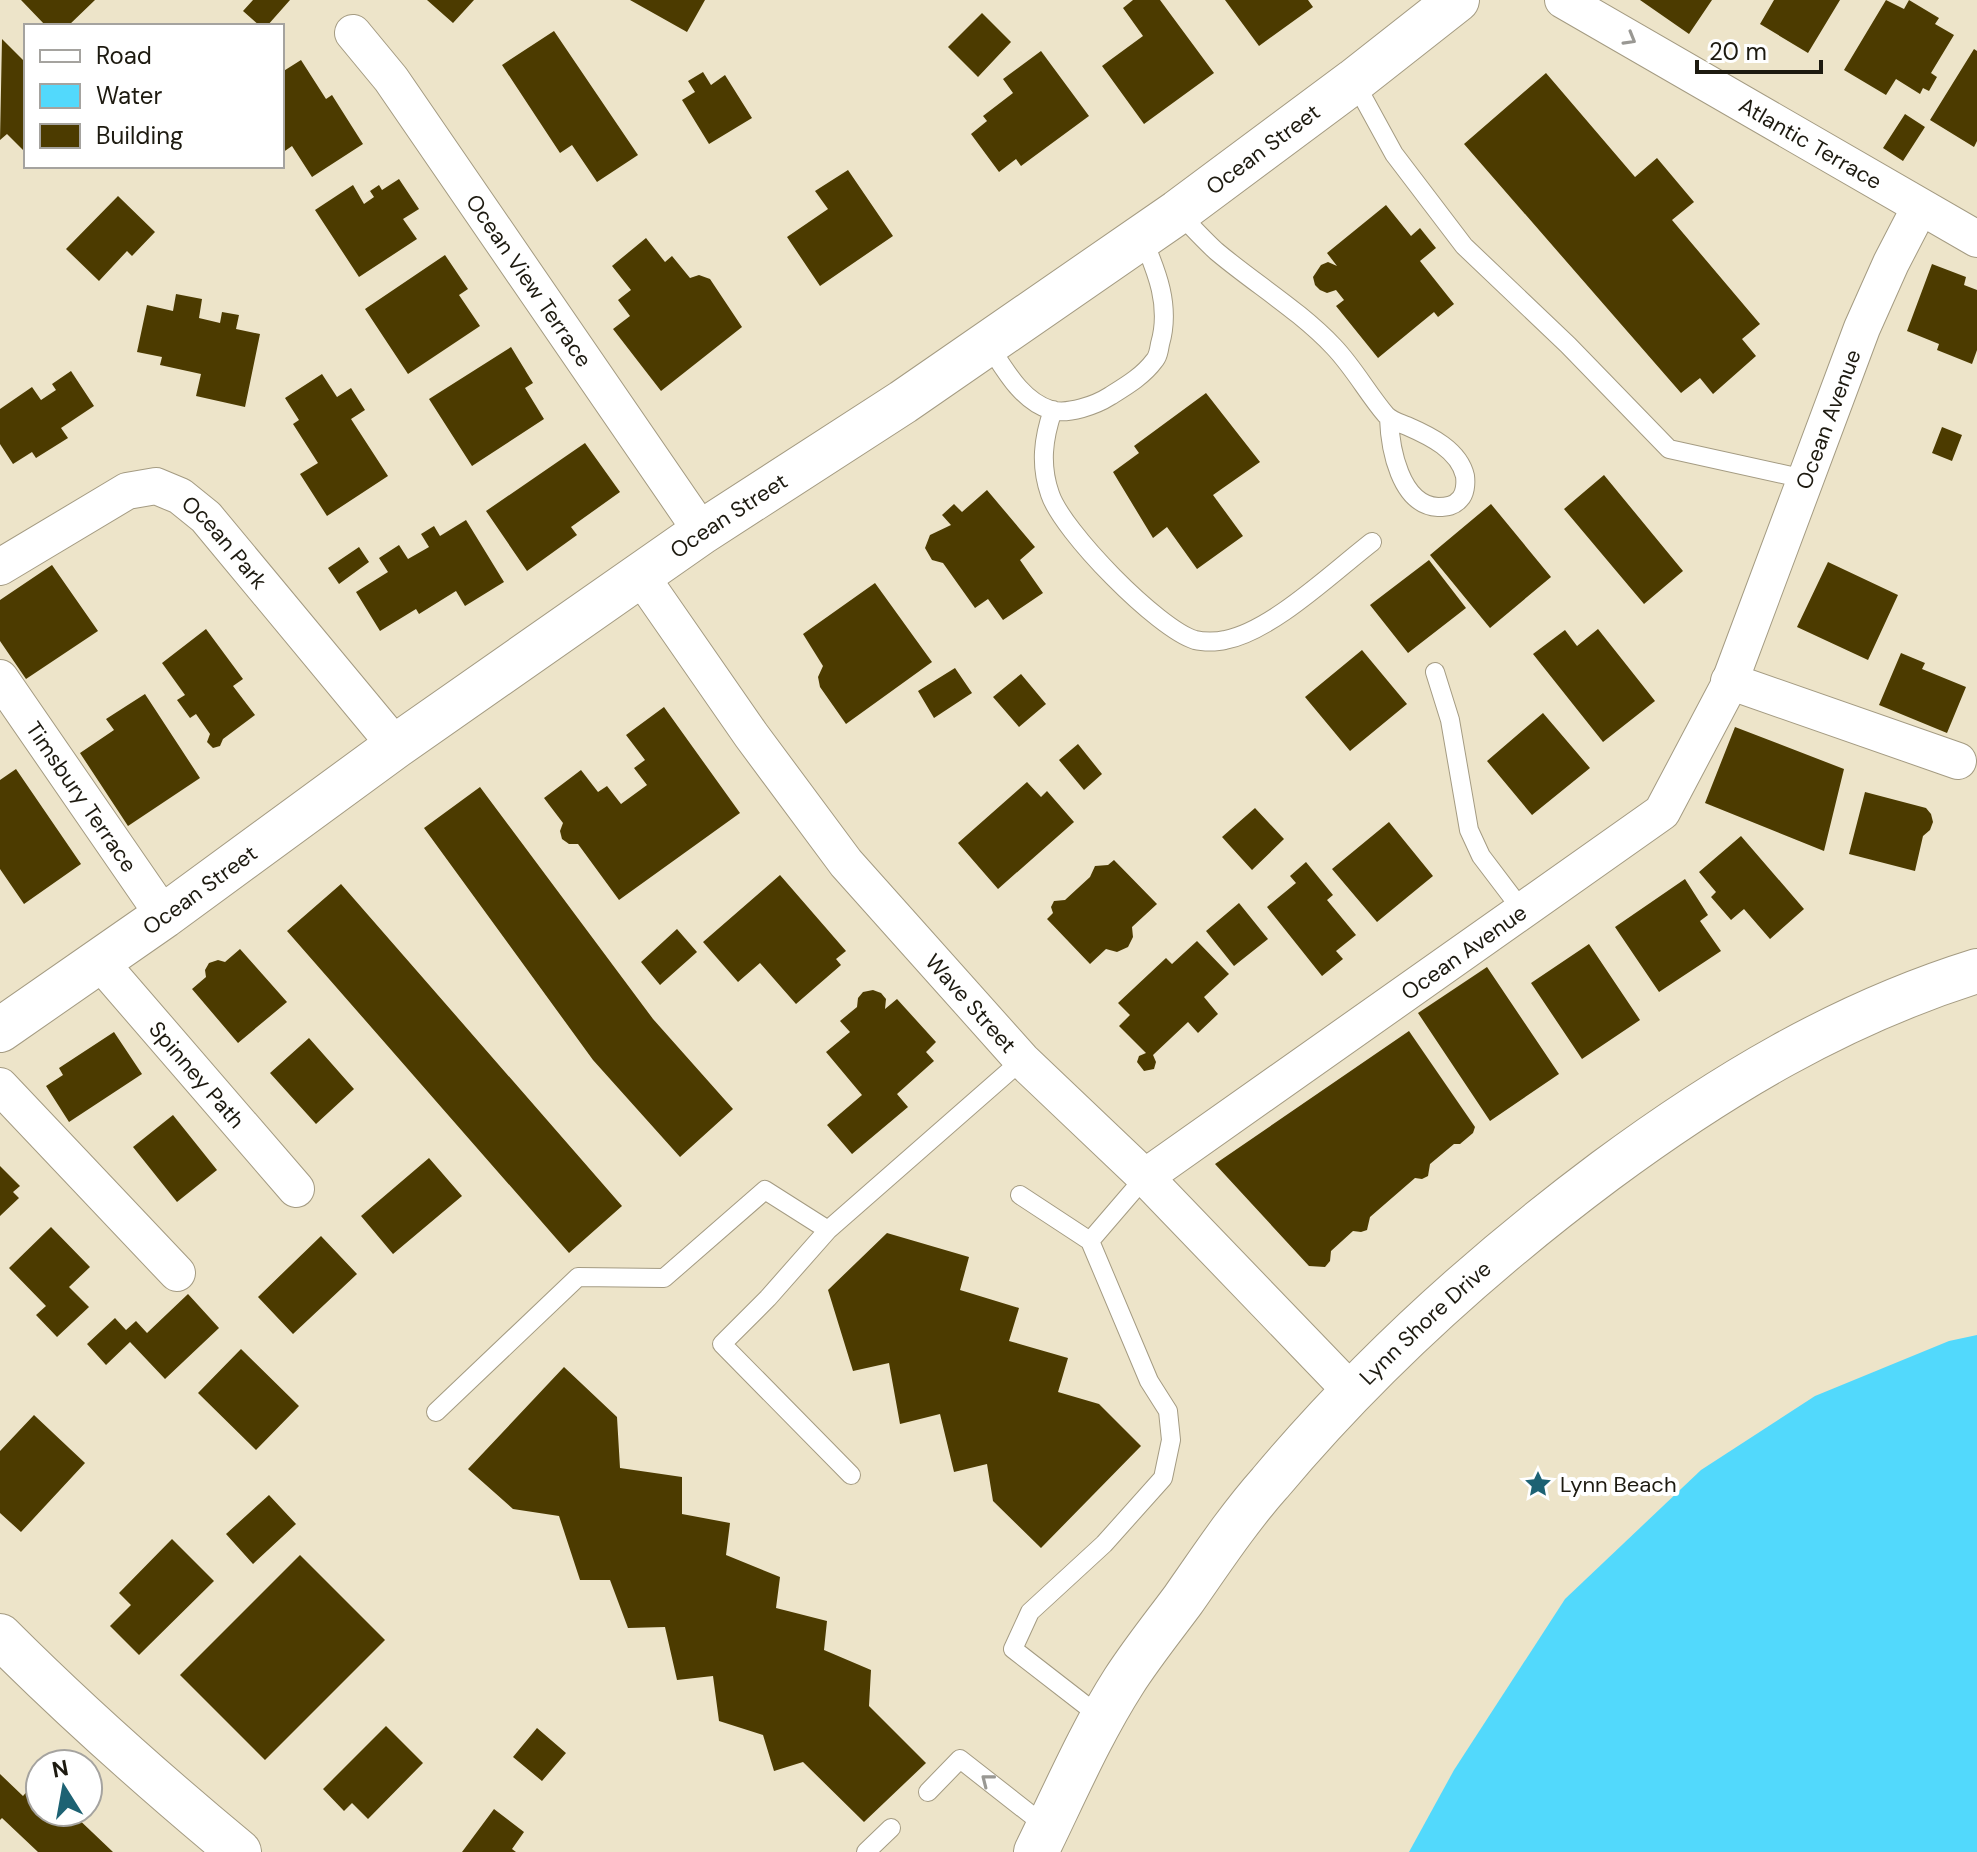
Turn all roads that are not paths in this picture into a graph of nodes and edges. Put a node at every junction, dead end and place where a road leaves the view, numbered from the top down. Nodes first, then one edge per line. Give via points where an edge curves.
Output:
1 (1457, 0) edge
2 (1563, 0) edge
3 (353, 33) dead end
4 (1354, 81) junction
5 (1920, 207) junction
6 (1178, 212) junction
7 (1142, 237) junction
8 (1977, 239) edge
9 (988, 344) junction
10 (1053, 410) junction
11 (1389, 418) junction
12 (1805, 479) junction
13 (702, 532) junction
14 (1372, 542) dead end
15 (0, 567) edge
16 (640, 575) junction
17 (1435, 672) dead end
18 (0, 678) edge
19 (1729, 681) junction
20 (396, 746) junction
21 (1958, 761) dead end
22 (1522, 910) junction
23 (164, 916) junction
24 (99, 961) junction
25 (1977, 971) edge
26 (0, 1030) edge
27 (1022, 1060) junction
28 (0, 1086) edge
29 (1145, 1177) junction
30 (296, 1189) dead end
31 (1020, 1195) dead end
32 (828, 1230) junction
33 (1090, 1241) junction
34 (177, 1273) dead end
35 (1351, 1391) junction
36 (436, 1412) dead end
37 (851, 1475) dead end
38 (0, 1636) edge
39 (1103, 1719) junction
40 (928, 1792) dead end
41 (891, 1828) dead end
42 (1042, 1840) edge
43 (239, 1852) edge
44 (866, 1852) edge

1 - 4 main road, Ocean Street
2 -> 5 street, Atlantic Terrace
3 - 13 street, Ocean View Terrace via 391,79
4 - 6 main road, Ocean Street
4 - 12 lane via 1394,154 1464,246 1669,449
5 - 8 street, Atlantic Terrace
5 - 12 street, Ocean Avenue via 1862,328
6 - 7 main road, Ocean Street
6 - 11 lane via 1215,250 1336,348
7 - 9 main road, Ocean Street
7 - 10 lane via 1164,297 1164,330 1156,359 1103,401
9 - 10 lane via 1029,398
9 - 13 main road, Ocean Street
10 - 14 lane via 1044,435 1043,465 1051,497 1069,528 1104,568 1172,629 1196,641 1223,641 1249,633
11 - 11 lane via 1449,450 1462,466 1462,497 1451,507 1434,507 1407,486 1390,440
12 - 19 street, Ocean Avenue
13 - 16 main road, Ocean Street
15 - 20 street, Ocean Park via 127,491 156,486 180,496 206,517
16 - 20 main road, Ocean Street
16 - 27 street, Wave Street via 846,863
17 - 22 lane via 1450,720 1469,830 1481,856
18 - 23 street, Timsbury Terrace
19 - 21 street
19 - 22 street, Ocean Avenue via 1662,812
20 - 23 main road, Ocean Street
22 - 29 street, Ocean Avenue
23 - 24 main road, Ocean Street
24 - 26 main road, Ocean Street
24 - 30 street, Spinney Path
25 - 35 main road, Lynn Shore Drive via 1871,1010 1749,1072 1699,1105 1532,1226
27 - 29 street, Wave Street
27 - 32 lane
28 - 34 street
29 - 33 lane
29 - 35 street, Wave Street
31 - 33 lane
32 - 36 lane via 765,1190 664,1278 578,1277
32 - 37 lane via 722,1344
33 - 39 lane via 1149,1381 1168,1411 1171,1440 1163,1478 1104,1544 1030,1612 1013,1649
35 - 39 main road, Lynn Shore Drive via 1268,1484 1124,1682
38 - 43 main road via 67,1703
39 - 42 main road, Lynn Shore Drive
42 -> 40 lane via 960,1759
41 - 44 lane

